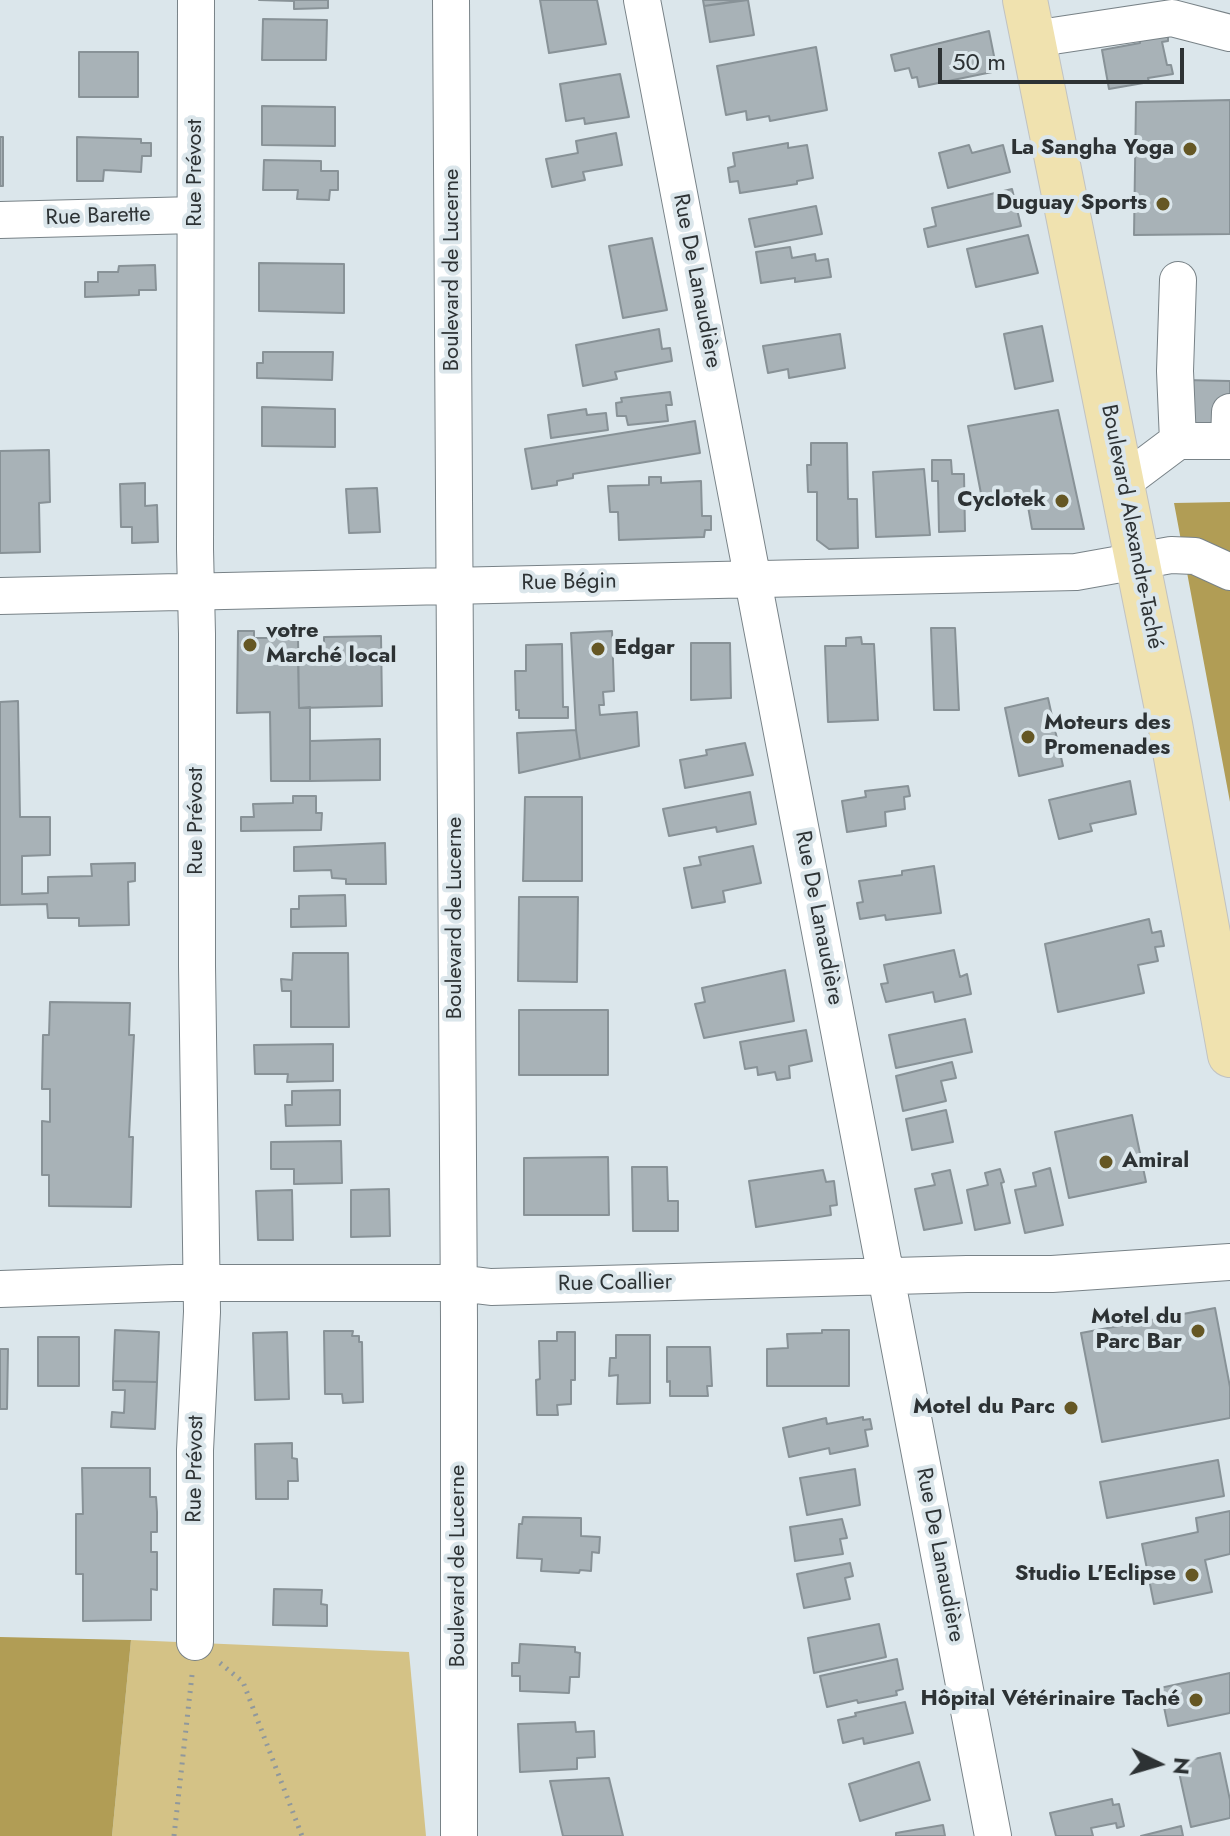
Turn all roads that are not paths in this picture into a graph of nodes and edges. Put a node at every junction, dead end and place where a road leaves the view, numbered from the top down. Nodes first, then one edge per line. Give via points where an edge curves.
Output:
1 (196, 0) edge
2 (451, 0) edge
3 (642, 0) edge
4 (1029, 19) edge
5 (1230, 33) edge
6 (195, 215) junction
7 (0, 220) edge
8 (1178, 280) dead end
9 (1230, 412) edge
10 (1178, 441) junction
11 (1122, 483) junction
12 (1137, 561) junction
13 (1230, 572) edge
14 (753, 579) junction
15 (455, 585) junction
16 (195, 591) junction
17 (0, 596) edge
18 (1230, 1055) edge
19 (1230, 1262) edge
20 (886, 1276) junction
21 (202, 1283) junction
22 (458, 1283) junction
23 (0, 1289) edge
24 (195, 1642) road end
25 (459, 1836) edge
26 (993, 1836) edge

1 - 6 street, Rue Prévost
2 - 15 street, Boulevard de Lucerne
3 - 14 street, Rue De Lanaudière
4 - 5 street via 1172,18
4 - 11 main road, Boulevard Alexandre-Taché
6 - 7 street, Rue Barette
6 - 16 street, Rue Prévost
8 - 10 street
9 - 10 street via 1229,441
10 - 11 street
11 - 12 main road, Boulevard Alexandre-Taché
12 - 13 street, Rue Bégin via 1195,556
12 - 14 street, Rue Bégin via 1076,572
12 - 18 main road, Boulevard Alexandre-Taché
14 - 15 street, Rue Bégin
14 - 20 street, Rue De Lanaudière
15 - 16 street, Rue Bégin
15 - 22 street, Boulevard de Lucerne
16 - 17 street, Rue Bégin
16 - 21 street, Rue Prévost
19 - 20 street, Rue Coallier via 1052,1274
20 - 22 street, Rue Coallier via 491,1287
20 - 26 street, Rue De Lanaudière
21 - 22 street, Rue Coallier
21 - 23 street, Rue Coallier
21 - 24 street, Rue Prévost
22 - 25 street, Boulevard de Lucerne

